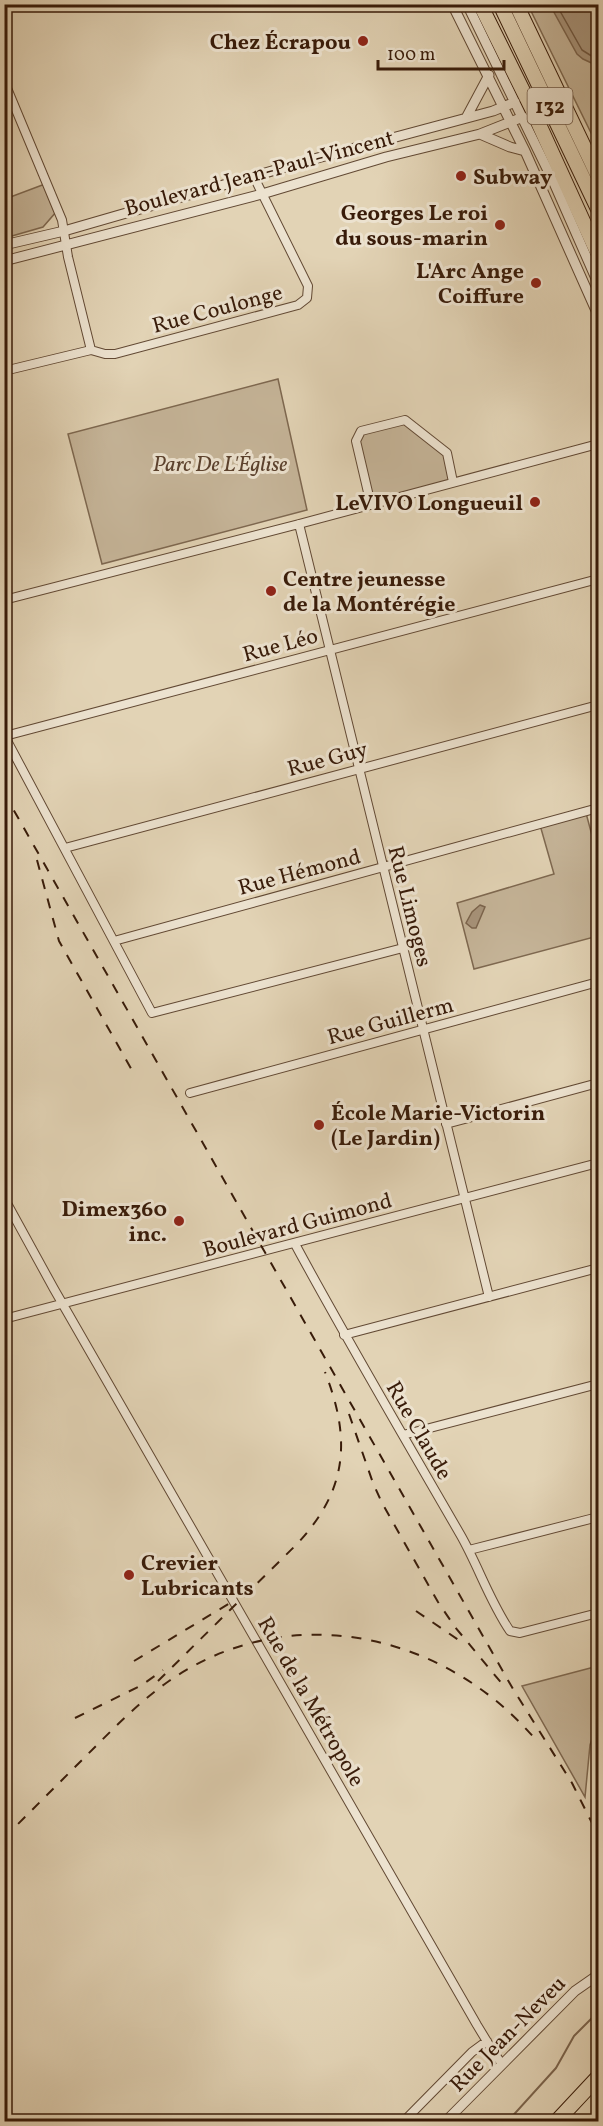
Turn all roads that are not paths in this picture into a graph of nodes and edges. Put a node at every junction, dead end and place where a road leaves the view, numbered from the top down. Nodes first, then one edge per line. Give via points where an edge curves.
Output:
1 (452, 4) edge
2 (467, 4) edge
3 (480, 4) edge
4 (489, 4) edge
5 (500, 4) edge
6 (516, 4) edge
7 (489, 75) junction
8 (4, 81) edge
9 (515, 102) junction
10 (504, 107) junction
11 (523, 117) junction
12 (466, 118) junction
13 (512, 122) junction
14 (480, 134) junction
15 (525, 151) junction
16 (598, 176) edge
17 (254, 177) junction
18 (261, 194) junction
19 (598, 209) edge
20 (64, 231) junction
21 (598, 233) edge
22 (66, 244) junction
23 (4, 245) edge
24 (598, 254) edge
25 (4, 261) edge
26 (598, 284) edge
27 (598, 315) edge
28 (91, 350) junction
29 (4, 371) edge
30 (598, 444) edge
31 (453, 482) junction
32 (371, 505) junction
33 (299, 524) junction
34 (598, 579) edge
35 (4, 600) edge
36 (330, 649) junction
37 (598, 705) edge
38 (5, 735) edge
39 (359, 768) junction
40 (598, 808) edge
41 (65, 848) junction
42 (383, 867) junction
43 (114, 941) junction
44 (403, 948) junction
45 (598, 982) edge
46 (423, 1030) junction
47 (598, 1083) edge
48 (190, 1093) dead end
49 (446, 1124) junction
50 (598, 1163) edge
51 (4, 1198) edge
52 (465, 1198) junction
53 (295, 1244) junction
54 (598, 1268) edge
55 (489, 1297) junction
56 (63, 1303) junction
57 (4, 1319) edge
58 (344, 1335) junction
59 (598, 1384) edge
60 (403, 1435) junction
61 (598, 1517) edge
62 (469, 1550) junction
63 (598, 1613) edge
64 (598, 1764) edge
65 (598, 1789) edge
66 (598, 1975) edge
67 (487, 2041) junction
68 (502, 2064) junction
69 (598, 2077) edge
70 (403, 2121) edge
71 (445, 2121) edge
72 (556, 2121) edge

1 - 7 street
2 - 9 street
3 - 24 highway
4 - 21 highway
5 - 19 highway, 132
6 - 16 highway
7 - 10 street
7 - 12 street
8 - 20 street
9 - 10 street, Boulevard Jean-Paul-Vincent
9 - 11 street
10 - 12 street, Boulevard Jean-Paul-Vincent
10 - 13 street
11 - 13 street, Boulevard Jean-Paul-Vincent
11 - 26 street
12 - 17 street, Boulevard Jean-Paul-Vincent
13 - 14 street, Boulevard Jean-Paul-Vincent
13 - 15 street
14 - 15 street
14 - 18 street, Boulevard Jean-Paul-Vincent
15 - 27 street
17 - 18 street, Rue Coulonge
17 - 20 street, Boulevard Jean-Paul-Vincent
18 - 22 street, Boulevard Jean-Paul-Vincent
18 - 28 street, Rue Coulonge via 308,286 307,298 298,305 115,354
20 - 22 street
20 - 23 street, Boulevard Jean-Paul-Vincent
22 - 25 street, Boulevard Jean-Paul-Vincent
22 - 28 street
28 - 29 street, Rue Coulonge
30 - 31 street
31 - 32 street
31 - 32 street via 447,453 405,420 361,431 356,441
32 - 33 street
33 - 35 street
33 - 36 street, Rue Limoges
34 - 36 street, Rue Léo
36 - 38 street, Rue Léo
36 - 39 street, Rue Limoges
37 - 39 street, Rue Guy
38 - 41 street
39 - 41 street, Rue Guy
39 - 42 street, Rue Limoges
40 - 42 street, Rue Hémond
41 - 43 street
42 - 43 street, Rue Hémond
42 - 44 street, Rue Limoges
43 - 44 street via 152,1013
44 - 46 street, Rue Limoges
45 - 46 street, Rue Guillerm
46 - 48 street, Rue Guillerm
46 - 49 street, Rue Limoges
47 - 49 street
49 - 52 street, Rue Limoges
50 - 52 street, Boulevard Guimond
51 - 56 street, Rue de la Métropole
52 - 53 street, Boulevard Guimond
52 - 55 street, Rue Limoges
53 - 56 street, Boulevard Guimond
53 - 58 street, Rue Claude
54 - 55 street
55 - 58 street
56 - 57 street, Boulevard Guimond
56 - 67 street, Rue de la Métropole
58 - 60 street, Rue Claude
59 - 60 street
60 - 62 street, Rue Claude
61 - 62 street
62 - 63 street, Rue Claude via 487,1590 514,1633
64 - 65 street
66 - 68 street, Rue Jean-Neveu via 575,1991
67 - 68 street, Rue de la Métropole
67 - 70 street, Rue Jean-Neveu
68 - 71 street, Rue Jean-Neveu
69 - 72 highway

